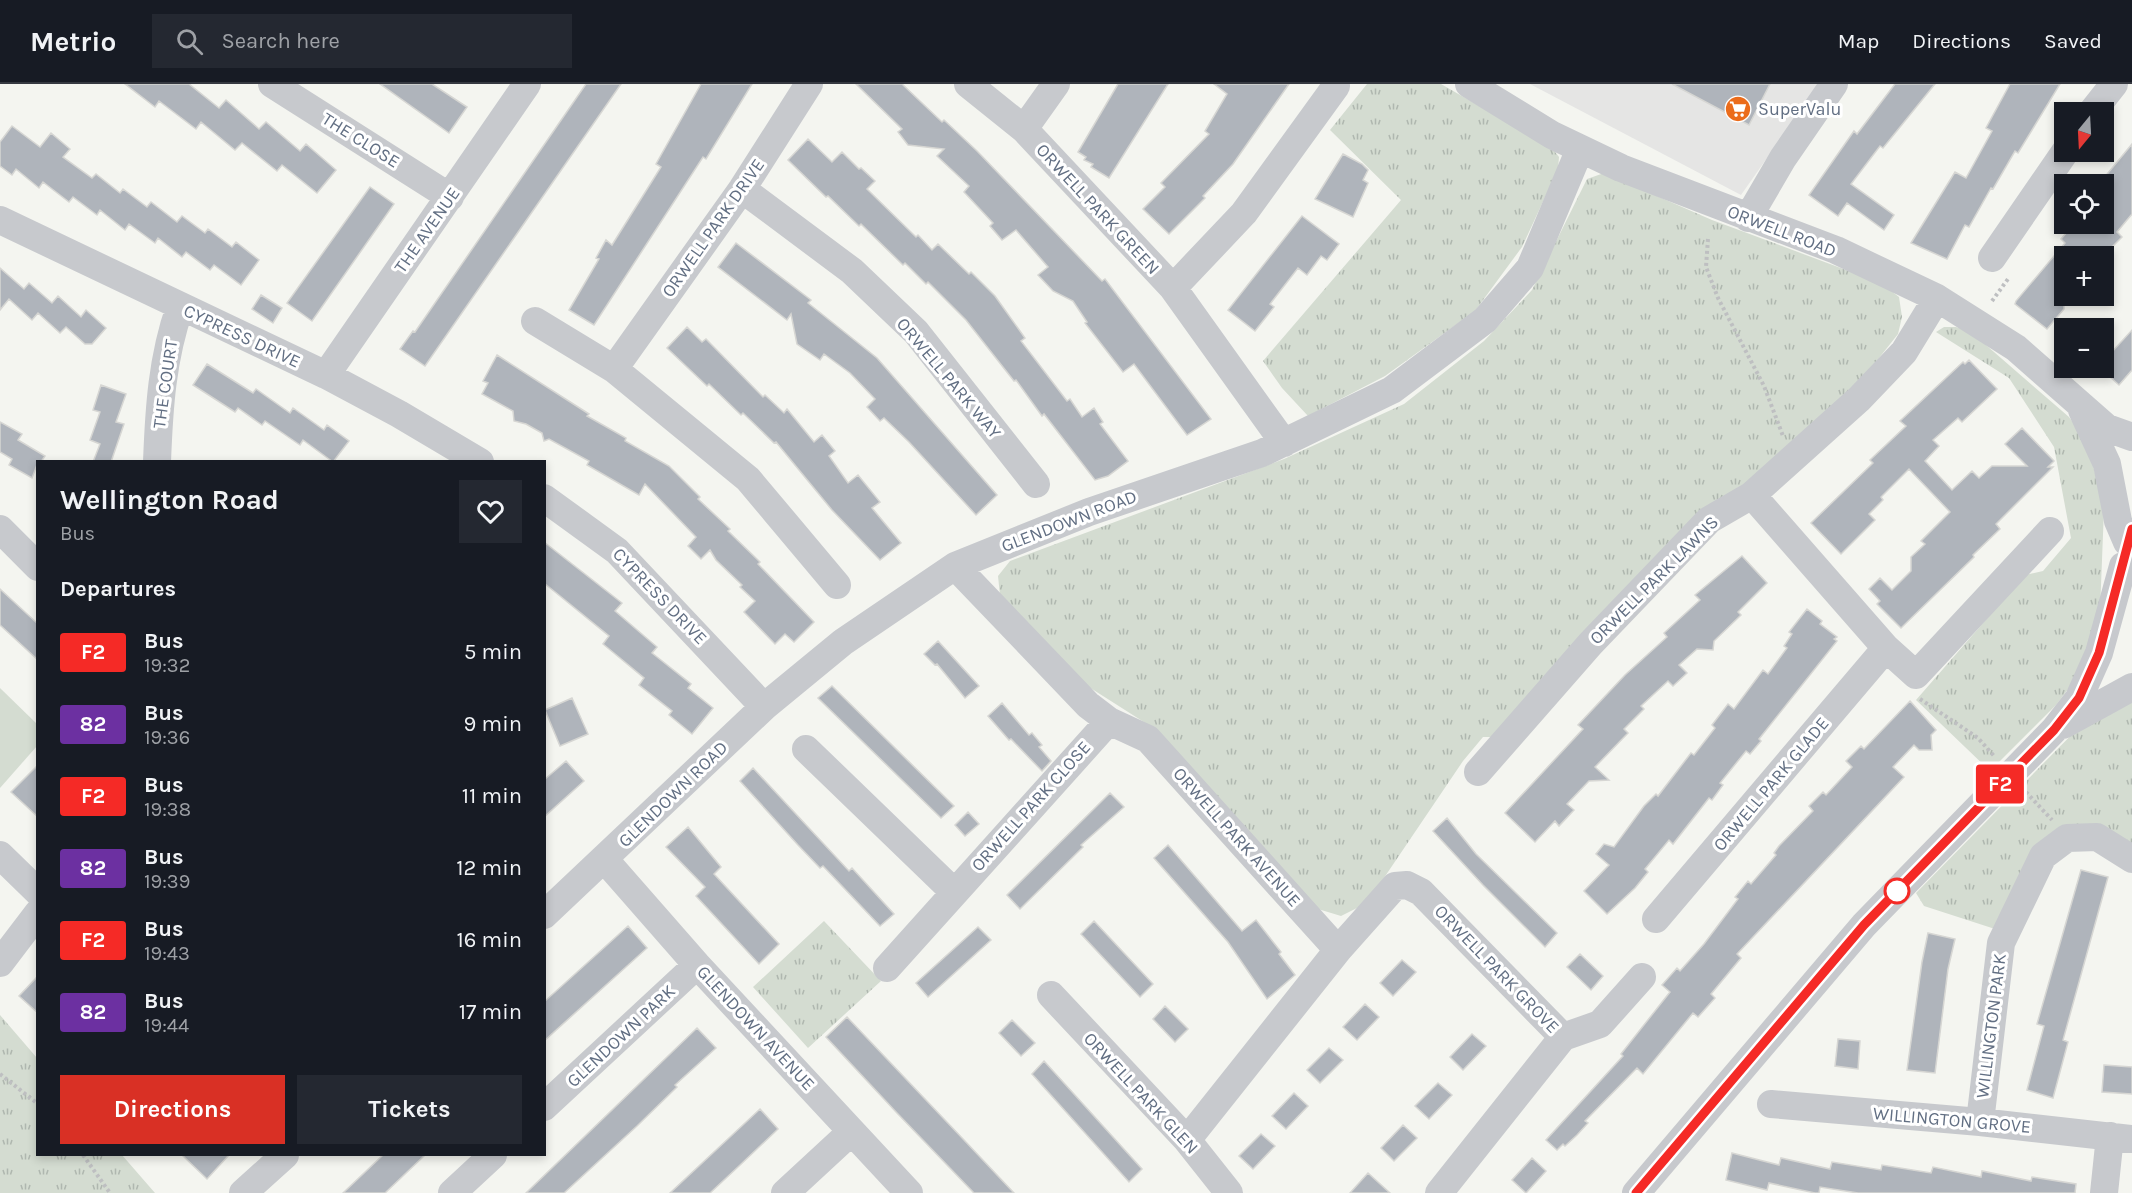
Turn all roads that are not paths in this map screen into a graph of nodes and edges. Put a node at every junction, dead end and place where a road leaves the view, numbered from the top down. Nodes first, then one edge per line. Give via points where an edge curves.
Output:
1 (272, 84) edge
2 (527, 84) edge
3 (809, 84) edge
4 (968, 84) edge
5 (1056, 84) edge
6 (1469, 84) edge
7 (1834, 84) edge
8 (2114, 84) edge
9 (1336, 86) dead end
10 (2100, 102) edge
11 (1024, 129) junction
12 (1580, 149) junction
13 (2059, 162) edge
14 (742, 189) junction
15 (450, 196) junction
16 (1748, 218) junction
17 (0, 220) edge
18 (2000, 268) road end
19 (1173, 288) junction
20 (1937, 298) junction
21 (180, 307) junction
22 (536, 321) dead end
23 (614, 369) junction
24 (326, 375) junction
25 (2079, 403) junction
26 (2132, 437) edge
27 (1284, 443) junction
28 (157, 460) edge
29 (473, 460) edge
30 (1036, 484) dead end
31 (1752, 495) junction
32 (546, 499) edge
33 (0, 529) edge
34 (2050, 531) dead end
35 (2127, 546) edge
36 (36, 565) edge
37 (955, 566) junction
38 (837, 585) dead end
39 (2132, 610) edge
40 (1886, 648) junction
41 (2132, 687) edge
42 (764, 707) junction
43 (1109, 721) junction
44 (2054, 730) junction
45 (806, 749) dead end
46 (1478, 772) dead end
47 (0, 855) edge
48 (2132, 859) edge
49 (605, 860) junction
50 (36, 890) edge
51 (953, 891) junction
52 (546, 913) edge
53 (36, 917) edge
54 (1656, 919) dead end
55 (1338, 950) junction
56 (0, 963) edge
57 (697, 964) junction
58 (887, 968) dead end
59 (1642, 977) dead end
60 (1051, 995) dead end
61 (1563, 1037) junction
62 (1771, 1104) dead end
63 (546, 1105) edge
64 (1980, 1122) junction
65 (851, 1132) junction
66 (2121, 1138) edge
67 (1187, 1140) junction
68 (284, 1156) edge
69 (491, 1156) edge
70 (243, 1193) edge
71 (452, 1193) edge
72 (785, 1193) edge
73 (909, 1193) edge
74 (1228, 1193) edge
75 (1439, 1193) edge
76 (1636, 1193) edge
77 (2104, 1193) edge

1 - 15 street, THE CLOSE
2 - 15 street, THE AVENUE
3 - 14 street, ORWELL PARK DRIVE
4 - 11 street, ORWELL PARK GREEN
5 - 11 street, ORWELL PARK GREEN
6 - 12 street, ORWELL ROAD
7 - 16 street via 1782,158
8 - 10 street
9 - 19 street, ORWELL PARK GREEN via 1244,213
11 - 19 street, ORWELL PARK GREEN
12 - 16 street, ORWELL ROAD
12 - 27 street, GLENDOWN ROAD via 1530,268 1485,320 1392,390
13 - 18 street
14 - 23 street, ORWELL PARK DRIVE
14 - 30 street, ORWELL PARK WAY via 852,271 916,332
15 - 24 street, THE AVENUE
16 - 20 street, ORWELL ROAD via 1836,250
17 - 21 street, CYPRESS DRIVE
19 - 27 street, ORWELL PARK GREEN
20 - 25 street, ORWELL ROAD via 2016,348
20 - 31 street, ORWELL PARK LAWNS via 1904,352 1859,399
21 - 24 street, CYPRESS DRIVE
21 - 28 street, THE COURT via 170,337 159,402
22 - 23 street
23 - 38 street via 748,479
24 - 29 street, CYPRESS DRIVE
25 - 26 street, ORWELL ROAD via 2107,428
25 - 35 street, ORWELL ROAD via 2107,464
27 - 37 street, GLENDOWN ROAD via 1089,512
31 - 40 street
31 - 46 street, ORWELL PARK LAWNS via 1709,520 1591,643
32 - 42 street, CYPRESS DRIVE via 617,551
33 - 36 street
34 - 40 street via 1916,675
35 - 39 street, ORWELL ROAD via 2125,586
35 - 44 street via 2099,653 2079,698
37 - 42 street, GLENDOWN ROAD via 843,642
37 - 43 street, ORWELL PARK AVENUE via 1088,705
40 - 54 street, ORWELL PARK GLADE
41 - 44 street
42 - 49 street, GLENDOWN ROAD
43 - 51 street, ORWELL PARK CLOSE
43 - 55 street, ORWELL PARK AVENUE via 1148,739
44 - 76 street via 1864,925
45 - 51 street
47 - 50 street
48 - 64 street, WILLINGTON PARK via 2097,837 2067,838 2043,856 2001,943
49 - 52 street, GLENDOWN ROAD
49 - 57 street, GLENDOWN AVENUE
51 - 58 street, ORWELL PARK CLOSE
53 - 56 street
55 - 61 street, ORWELL PARK GROVE via 1395,886 1407,885 1421,892
55 - 67 street
57 - 63 street, GLENDOWN PARK
57 - 65 street, GLENDOWN AVENUE
59 - 61 street via 1600,1024
60 - 67 street, ORWELL PARK GLEN
61 - 75 street, ORWELL PARK GROVE
62 - 64 street, WILLINGTON GROVE
64 - 66 street, WILLINGTON GROVE
65 - 72 street
65 - 73 street, GLENDOWN AVENUE
66 - 77 street
67 - 74 street, ORWELL PARK GLEN
68 - 70 street
69 - 71 street

